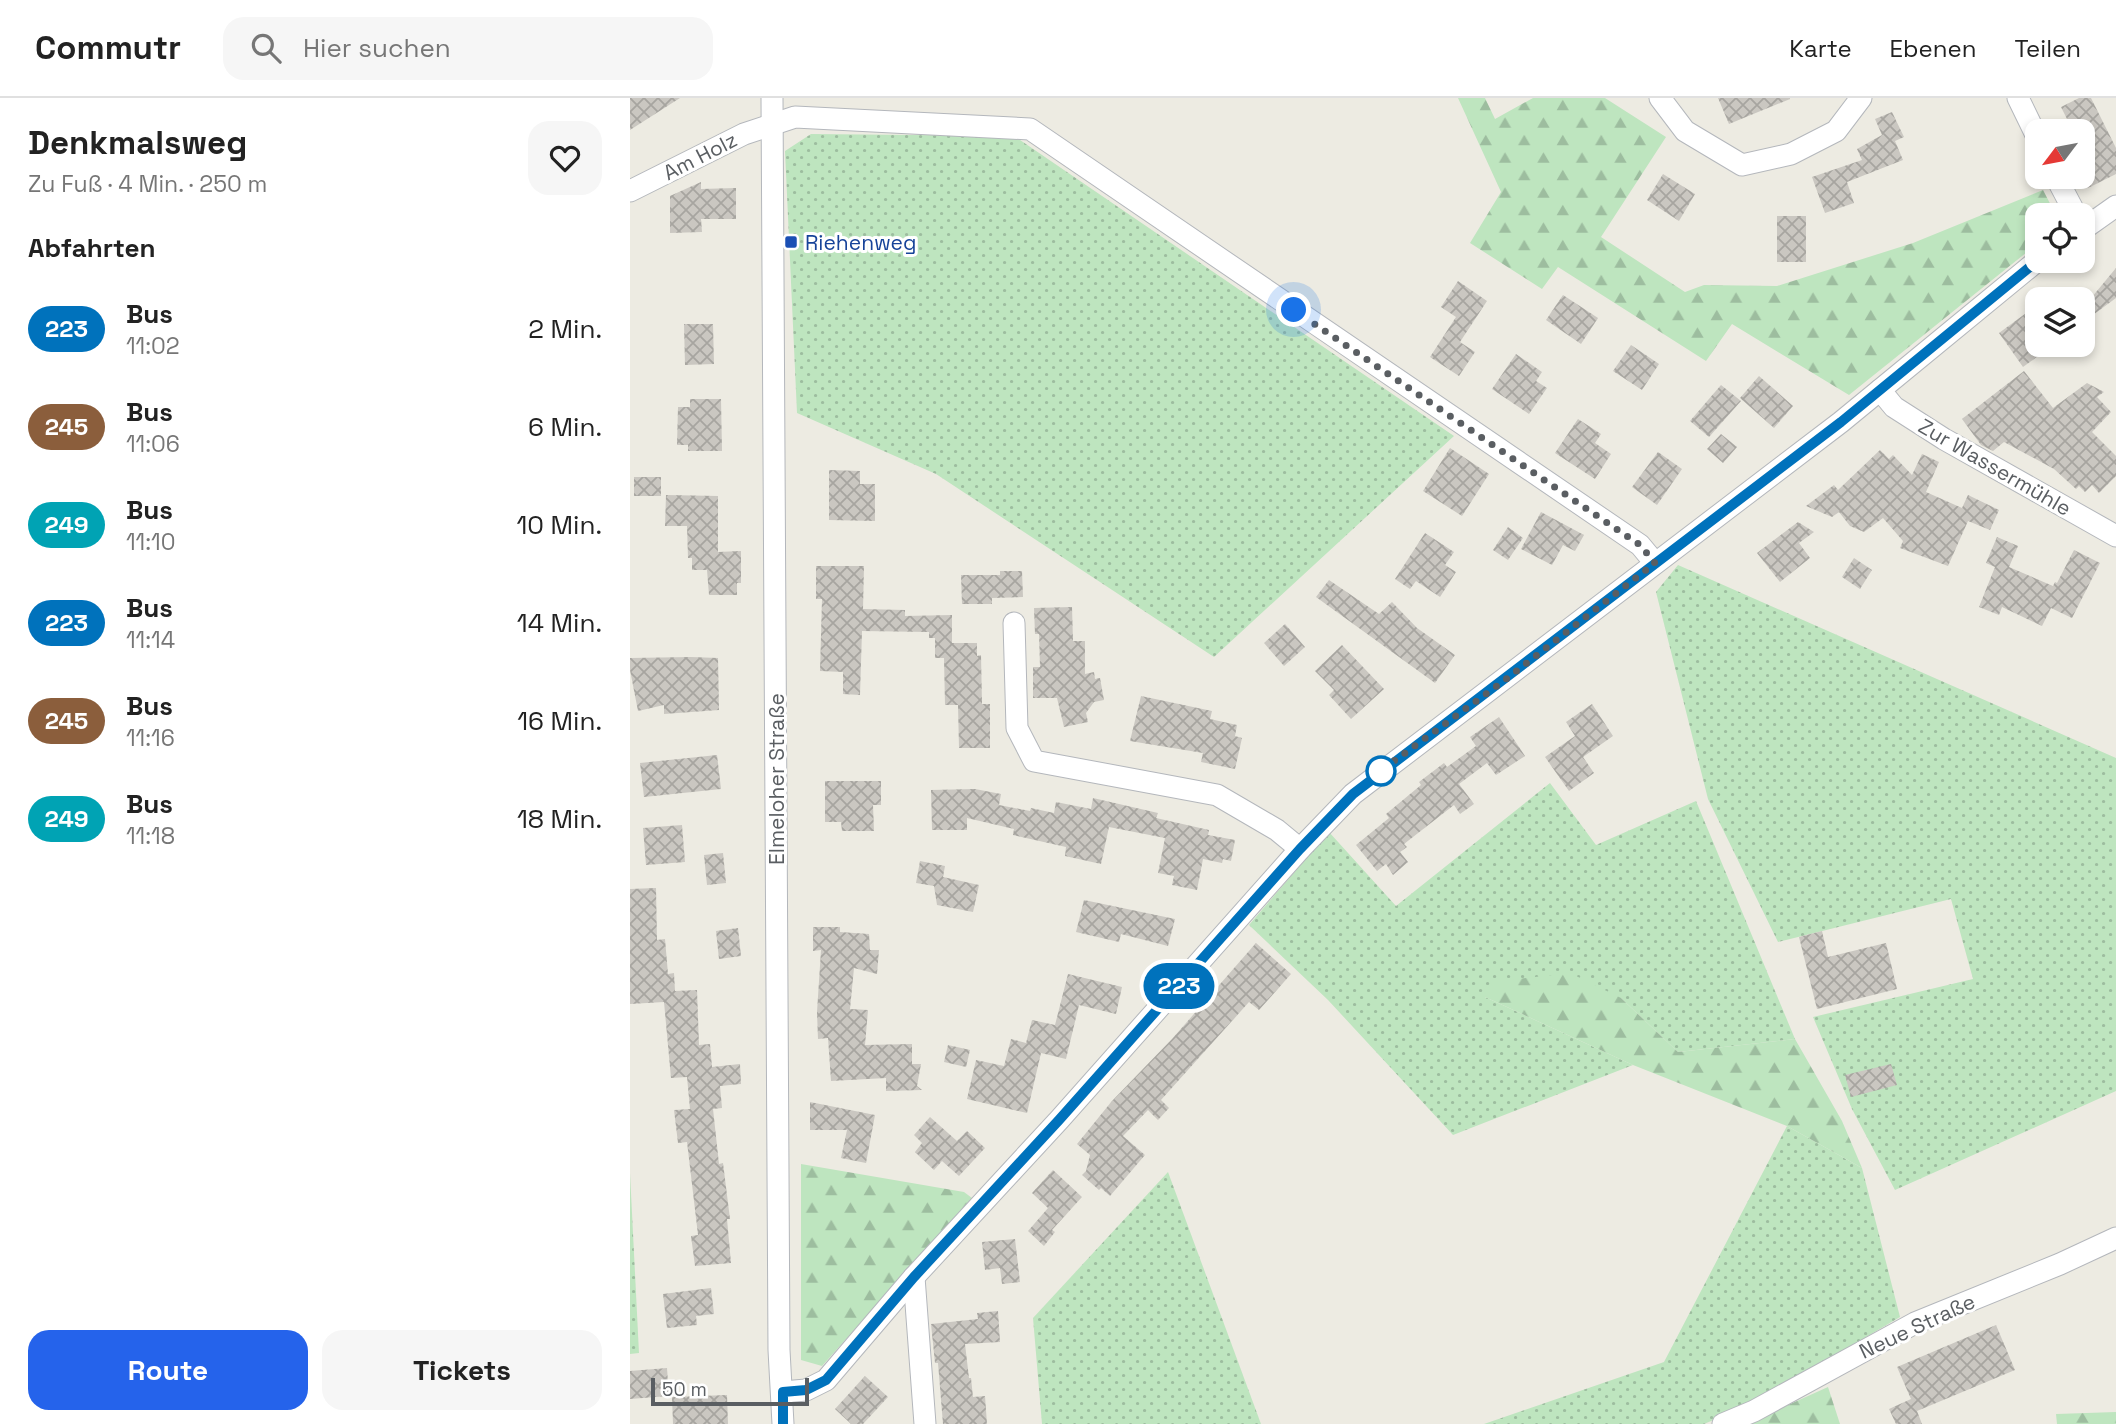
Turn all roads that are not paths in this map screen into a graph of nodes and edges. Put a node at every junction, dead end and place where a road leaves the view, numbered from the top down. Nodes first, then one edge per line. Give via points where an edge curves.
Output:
1 (772, 98) edge
2 (1660, 98) edge
3 (1861, 98) edge
4 (2018, 98) edge
5 (2028, 119) edge
6 (772, 130) junction
7 (630, 191) edge
8 (2116, 206) edge
9 (2095, 217) edge
10 (2025, 271) edge
11 (1881, 390) junction
12 (2116, 536) edge
13 (1655, 563) junction
14 (1014, 623) dead end
15 (1300, 849) junction
16 (2116, 1238) edge
17 (914, 1277) junction
18 (783, 1392) junction
19 (783, 1424) edge
20 (925, 1424) edge
21 (1723, 1424) edge

1 - 6 street, Elmeloher Straße
2 - 3 street via 1685,131 1742,165 1791,154 1836,131
4 - 5 street
6 - 7 street, Am Holz via 744,134
6 - 13 street via 795,117 1030,129 1640,545
6 - 18 street, Elmeloher Straße via 779,1336
8 - 9 street
10 - 11 street
11 - 12 street, Zur Wassermühle via 1894,407 1934,432
11 - 13 street
13 - 15 street via 1379,772
14 - 15 street via 1017,728 1034,761 1217,795
15 - 17 street
16 - 21 street, Neue Straße via 1915,1323
17 - 18 street via 826,1380 806,1390
17 - 20 street
18 - 19 street, Elmeloher Straße

